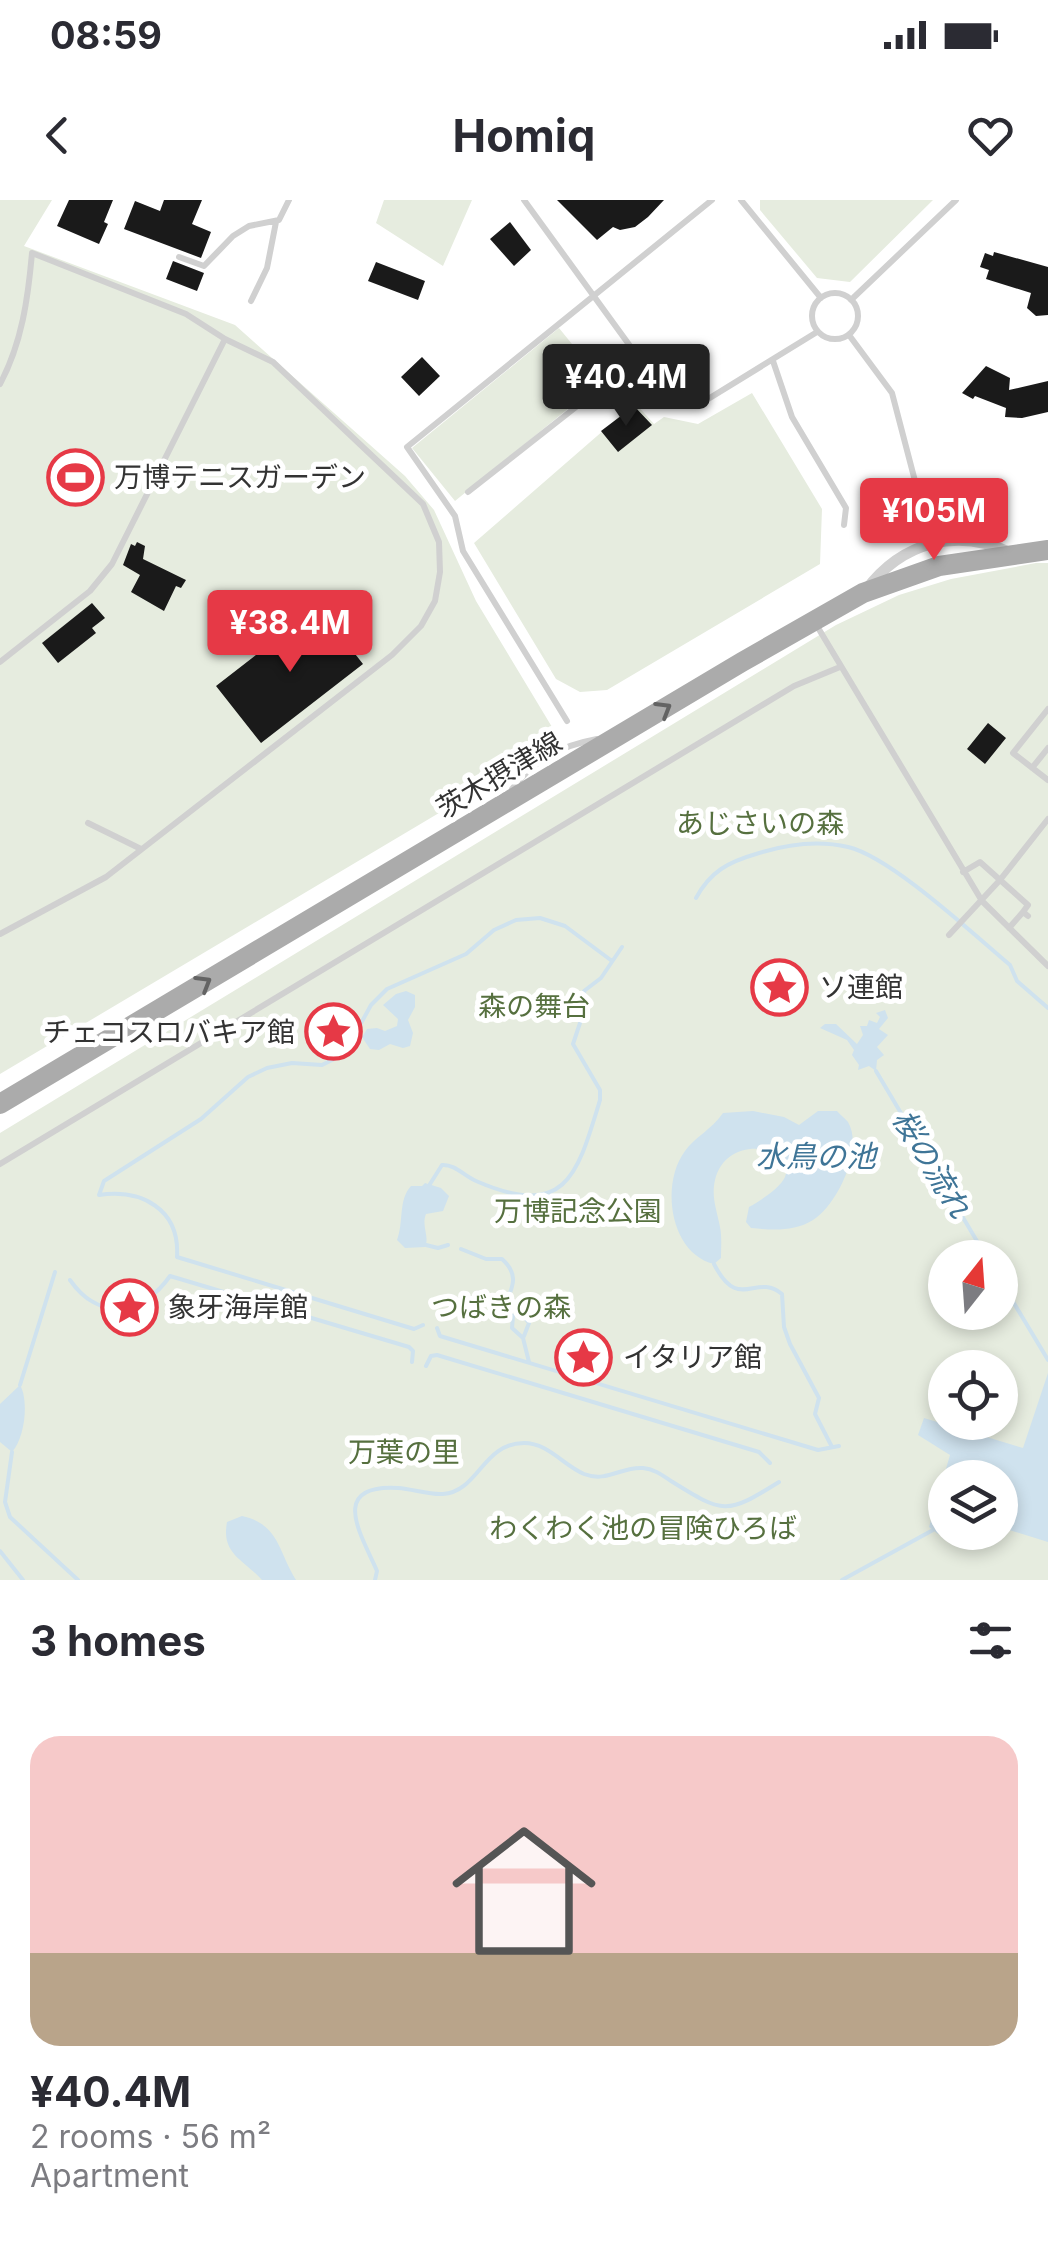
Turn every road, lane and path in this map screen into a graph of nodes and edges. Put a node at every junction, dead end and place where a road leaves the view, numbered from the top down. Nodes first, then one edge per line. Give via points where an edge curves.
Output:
1 (289, 200) edge
2 (524, 200) edge
3 (712, 200) edge
4 (742, 200) edge
5 (956, 200) edge
6 (276, 222) junction
7 (179, 256) dead end
8 (593, 297) junction
9 (821, 298) junction
10 (851, 300) junction
11 (251, 301) dead end
12 (818, 332) junction
13 (849, 334) junction
14 (225, 339) junction
15 (636, 359) junction
16 (773, 361) junction
17 (0, 384) edge
18 (468, 492) dead end
19 (844, 525) dead end
20 (931, 542) junction
21 (1048, 550) edge
22 (1011, 553) junction
23 (863, 593) junction
24 (814, 621) junction
25 (0, 662) edge
26 (840, 667) junction
27 (1048, 709) edge
28 (567, 721) dead end
29 (1048, 748) edge
30 (1032, 768) junction
31 (1048, 780) edge
32 (1048, 819) edge
33 (88, 823) dead end
34 (142, 849) junction
35 (963, 872) junction
36 (1000, 880) junction
37 (982, 901) junction
38 (1009, 928) junction
39 (0, 934) edge
40 (949, 934) dead end
41 (1048, 966) edge
42 (0, 1104) edge
43 (0, 1164) edge

1 - 6 lane
2 - 8 lane
3 - 8 lane
4 - 9 lane
5 - 10 lane
6 - 7 lane via 249,226 204,266
6 - 11 lane via 267,268
8 - 15 lane
8 - 28 lane via 407,447 455,516 463,551
9 - 10 lane via 833,293
9 - 12 lane via 811,318
10 - 13 lane via 858,321
12 - 13 lane via 836,340
12 - 16 lane
13 - 20 lane via 892,393
14 - 17 lane via 186,314 32,252 28,300
14 - 25 lane via 112,564 90,591
14 - 34 lane via 273,362 422,504 438,542 440,572 435,602 392,655
15 - 16 lane via 663,395 688,406
15 - 18 lane
16 - 19 lane via 792,417 846,508
20 - 22 street via 958,538
20 - 23 street via 902,554
21 - 22 main road, 茨木摂津線
22 - 23 main road, 茨木摂津線 via 938,566
23 - 24 main road, 茨木摂津線
24 - 26 lane
42 -> 24 main road, 茨木摂津線
26 - 35 lane
26 - 43 lane via 777,696
27 - 30 lane via 1013,753
29 - 30 lane
30 - 31 lane
32 - 36 lane
33 - 34 lane
34 - 39 lane via 106,877
35 - 36 lane via 980,862
35 - 37 lane
36 - 37 lane
36 - 38 lane via 1028,904
37 - 38 lane
37 - 40 lane
38 - 41 lane

